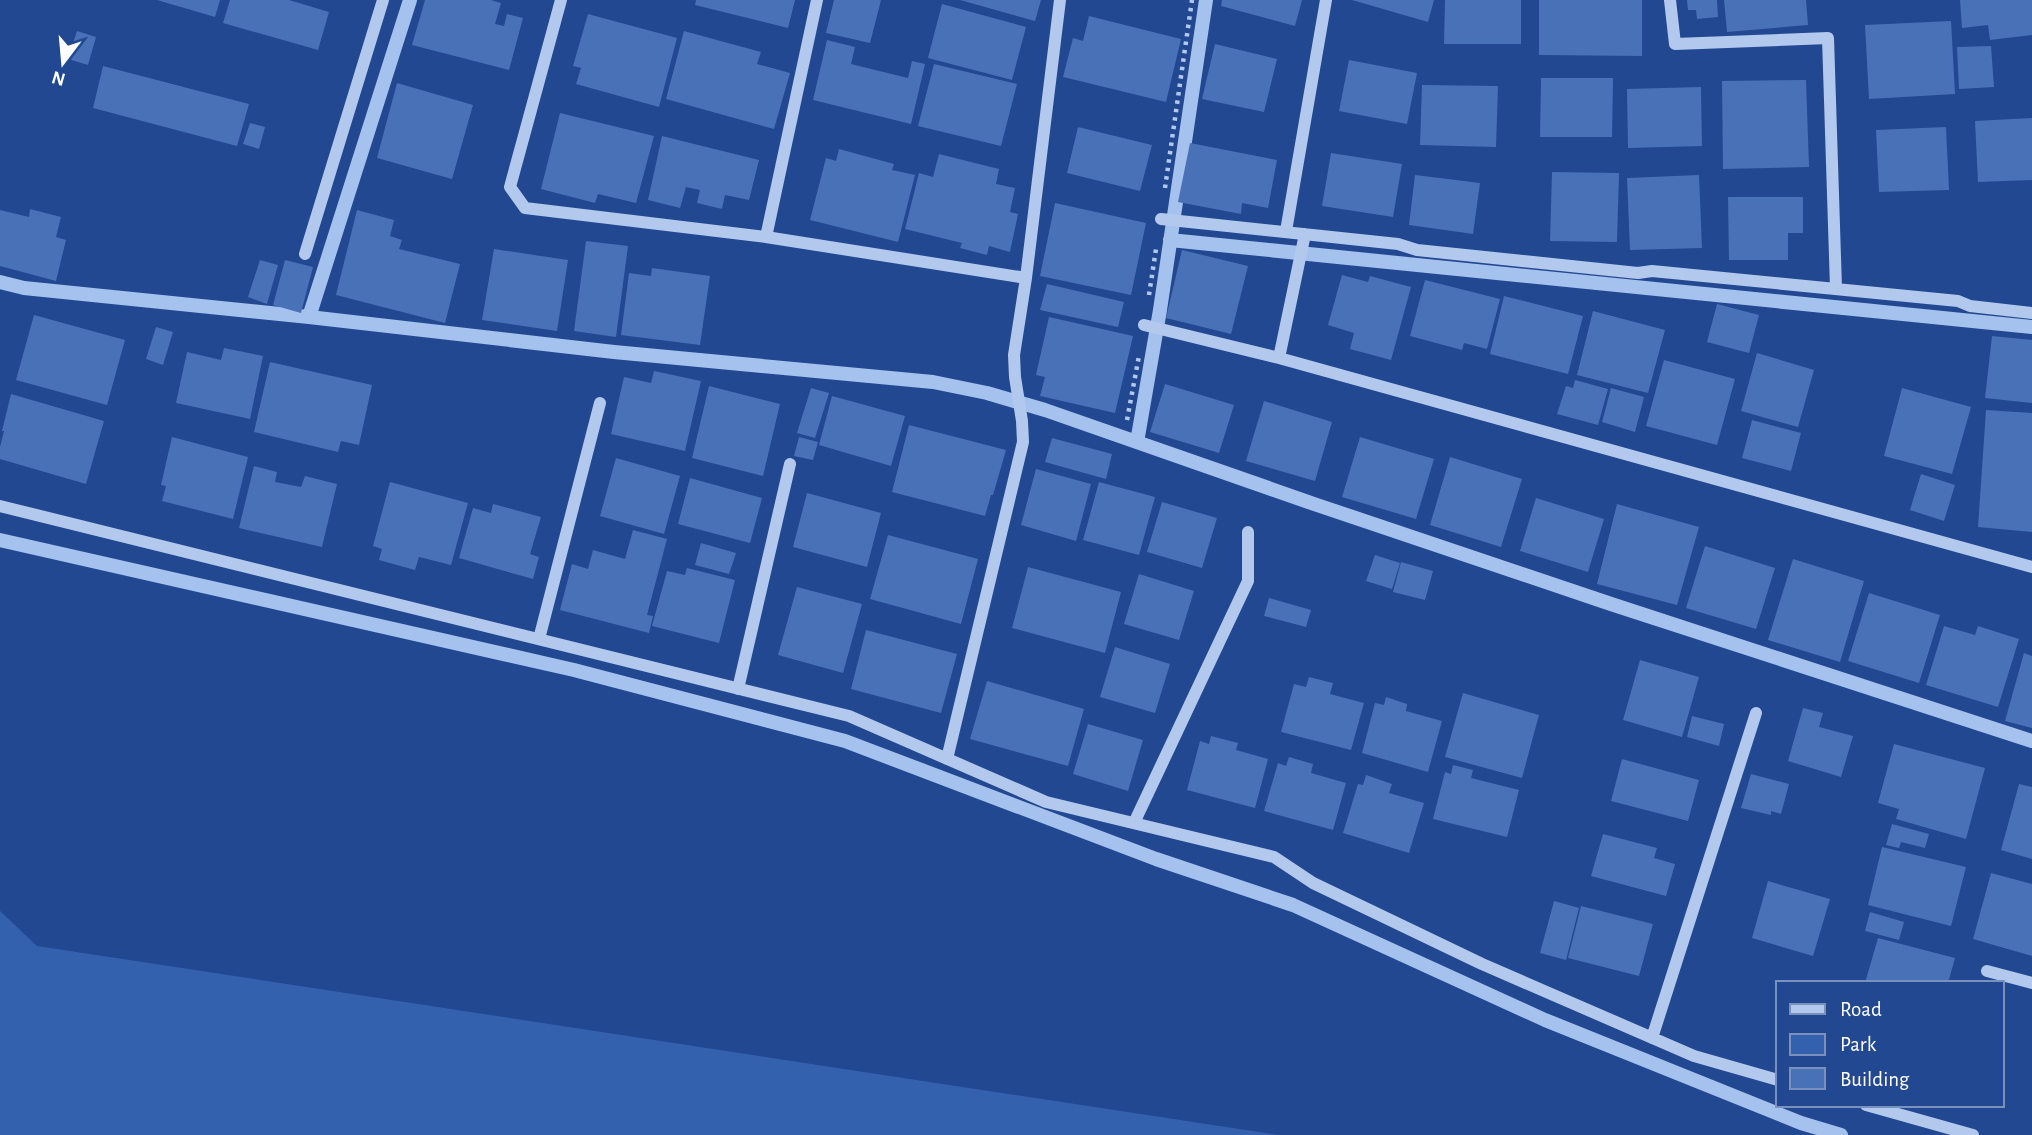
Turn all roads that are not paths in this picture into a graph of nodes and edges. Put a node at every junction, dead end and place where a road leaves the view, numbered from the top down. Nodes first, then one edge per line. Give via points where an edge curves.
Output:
1 (383, 0) edge
2 (561, 0) edge
3 (817, 0) edge
4 (1060, 0) edge
5 (1326, 0) edge
6 (1670, 0) edge
7 (1170, 220) dead end
8 (1286, 231) junction
9 (766, 237) junction
10 (1304, 239) junction
11 (305, 254) dead end
12 (1026, 278) junction
13 (1836, 288) junction
14 (2032, 313) edge
15 (1148, 326) dead end
16 (1279, 358) junction
17 (600, 402) dead end
18 (790, 464) dead end
19 (0, 506) edge
20 (1248, 532) dead end
21 (2032, 567) edge
22 (539, 639) junction
23 (738, 689) junction
24 (1756, 713) dead end
25 (947, 759) junction
26 (1135, 823) junction
27 (1987, 971) dead end
28 (2032, 983) edge
29 (1652, 1038) junction
30 (1776, 1079) edge
31 (1873, 1107) edge
32 (1973, 1135) edge

1 - 11 street
2 - 9 street via 510,187 524,208
3 - 9 street
4 - 12 street
5 - 8 street
6 - 13 street via 1675,44 1828,38
7 - 8 street
8 - 10 street
9 - 12 street
10 - 13 street via 1398,244 1638,274 1652,271
10 - 16 street
12 - 25 street via 1014,355 1023,442
13 - 14 street
15 - 16 street
16 - 21 street
17 - 22 street
18 - 23 street
19 - 22 street
20 - 26 street via 1248,581
22 - 23 street
23 - 25 street via 849,716
24 - 29 street
25 - 26 street via 1046,802
26 - 29 street via 1274,857 1313,883 1482,964
27 - 28 street
29 - 30 street via 1694,1056
31 - 32 street

